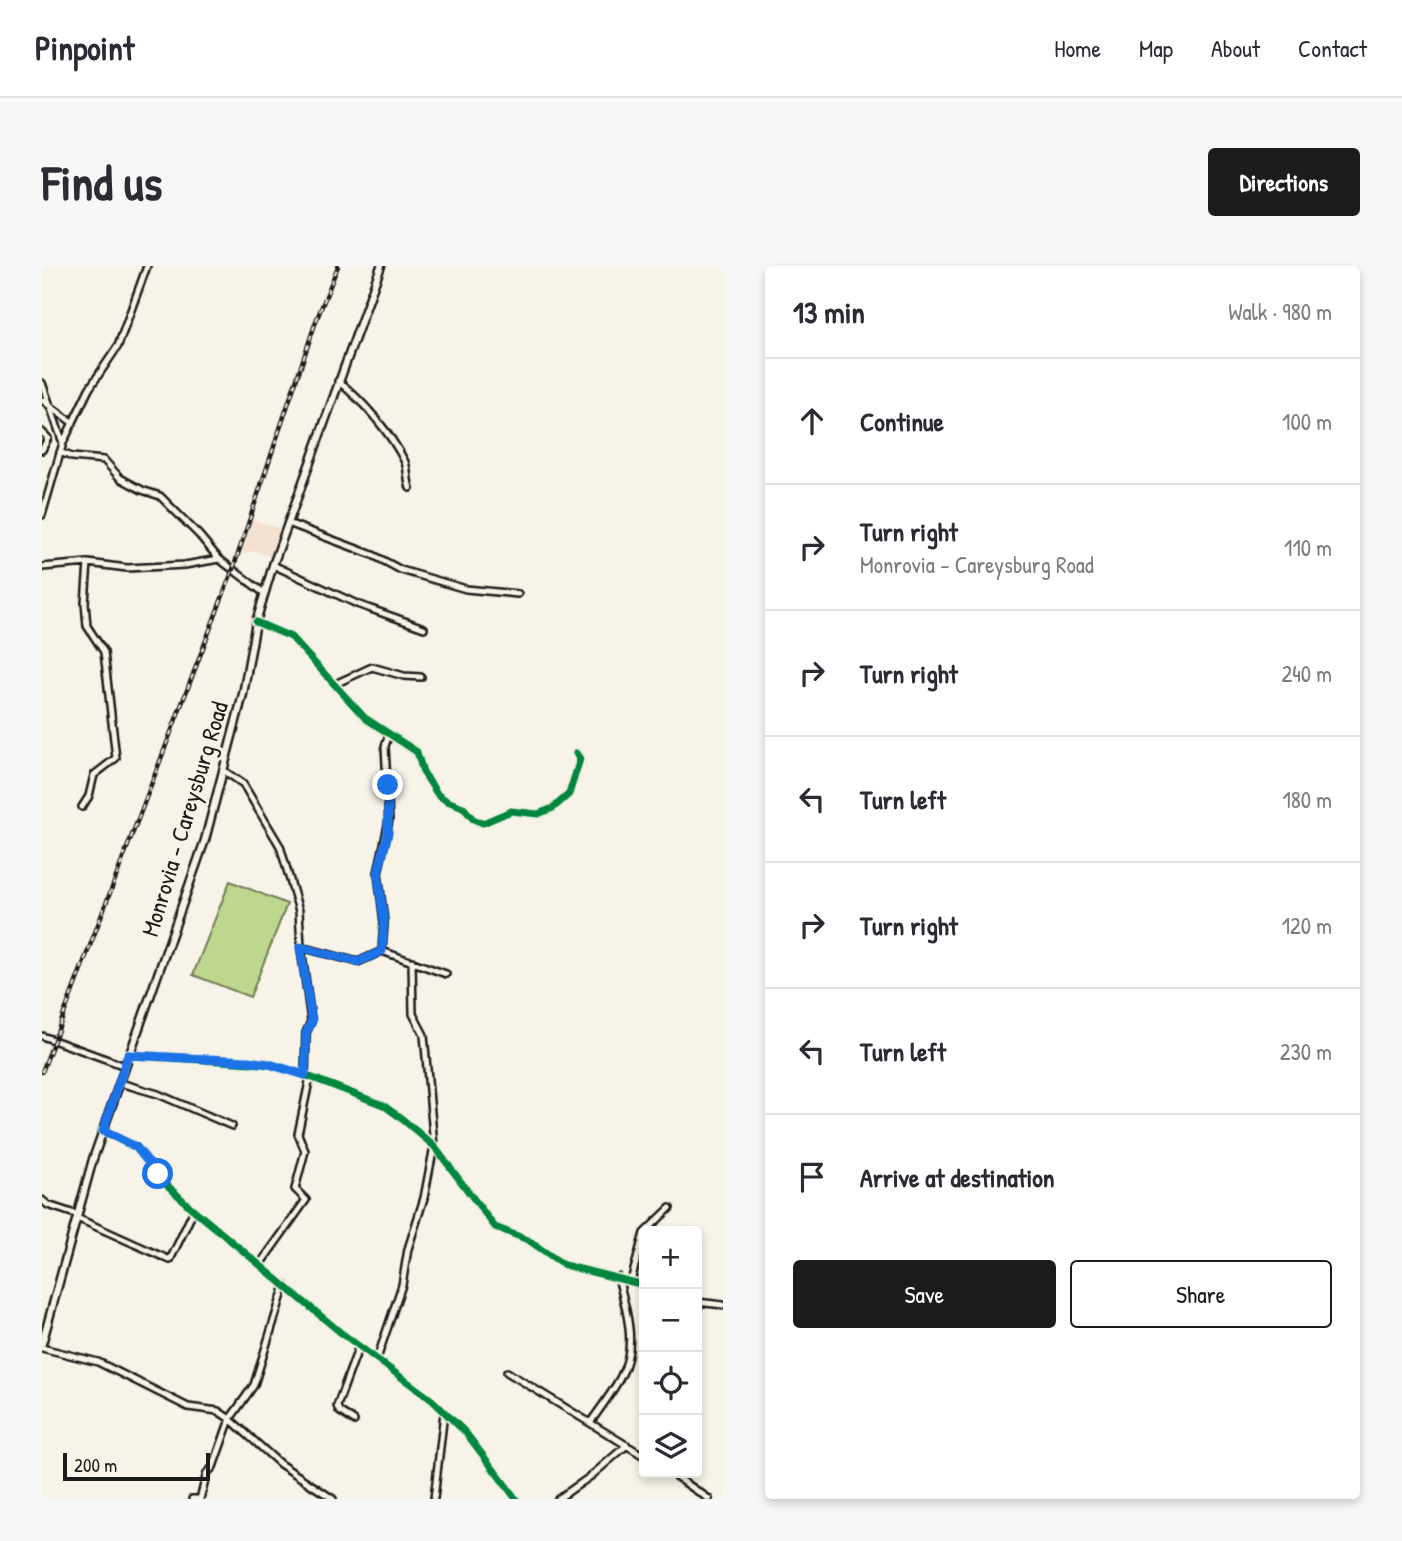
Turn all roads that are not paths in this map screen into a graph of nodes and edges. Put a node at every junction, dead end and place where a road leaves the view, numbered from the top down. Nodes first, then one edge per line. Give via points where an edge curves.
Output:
1 (147, 266) edge
2 (381, 266) edge
3 (338, 381) junction
4 (42, 383) edge
5 (42, 400) edge
6 (51, 405) junction
7 (73, 423) junction
8 (42, 432) edge
9 (63, 443) junction
10 (42, 450) edge
11 (60, 452) junction
12 (411, 488) dead end
13 (42, 515) edge
14 (288, 523) junction
15 (219, 559) junction
16 (88, 563) junction
17 (273, 565) junction
18 (42, 567) edge
19 (264, 593) junction
20 (518, 594) dead end
21 (256, 622) junction
22 (424, 628) dead end
23 (421, 677) dead end
24 (335, 684) junction
25 (389, 734) junction
26 (576, 753) dead end
27 (223, 770) junction
28 (82, 807) dead end
29 (300, 947) junction
30 (382, 951) junction
31 (412, 961) junction
32 (446, 974) dead end
33 (42, 1036) edge
34 (128, 1055) junction
35 (125, 1066) junction
36 (308, 1076) junction
37 (120, 1083) junction
38 (232, 1126) dead end
39 (103, 1131) junction
40 (434, 1146) junction
41 (42, 1200) edge
42 (670, 1208) dead end
43 (194, 1210) junction
44 (78, 1216) junction
45 (651, 1226) edge
46 (639, 1253) edge
47 (261, 1263) junction
48 (618, 1277) junction
49 (631, 1281) junction
50 (639, 1283) edge
51 (285, 1285) junction
52 (702, 1303) edge
53 (723, 1305) edge
54 (42, 1346) edge
55 (359, 1346) junction
56 (377, 1359) junction
57 (507, 1371) dead end
58 (444, 1413) junction
59 (230, 1419) junction
60 (354, 1421) dead end
61 (590, 1423) junction
62 (627, 1445) junction
63 (639, 1452) edge
64 (678, 1478) edge
65 (196, 1499) edge
66 (333, 1499) edge
67 (434, 1499) edge
68 (516, 1499) edge
69 (558, 1499) edge
70 (709, 1499) edge

1 - 7 street via 118,346
2 - 3 main road, Monrovia - Careysburg Road
3 - 12 street via 388,435 406,463
3 - 14 main road, Monrovia - Careysburg Road
4 - 6 street
5 - 6 street
6 - 7 street
6 - 9 street
7 - 9 street
8 - 10 street via 48,438
9 - 11 street
11 - 13 street
11 - 15 street via 104,460 120,478 160,496
14 - 17 main road, Monrovia - Careysburg Road
14 - 20 street via 401,570 466,589
15 - 16 street via 127,568
15 - 19 street
16 - 18 street
16 - 28 street via 87,626 104,652 116,758 94,775
17 - 19 main road, Monrovia - Careysburg Road
17 - 22 street via 356,604
19 - 21 main road, Monrovia - Careysburg Road
21 - 24 street via 291,638
21 - 27 main road, Monrovia - Careysburg Road
23 - 24 street via 372,667
24 - 25 street via 366,718
25 - 26 street via 417,752 423,772 438,794 483,822 511,811 538,814 553,808 569,794 580,759
25 - 30 street via 385,746 389,820 378,873
27 - 29 street via 243,784 280,846 299,911
27 - 34 main road, Monrovia - Careysburg Road via 205,840
29 - 30 street via 358,962
29 - 36 street via 312,1021 306,1033
30 - 31 street
31 - 32 street
31 - 40 street via 412,1014 425,1035
33 - 35 street
34 - 35 main road, Monrovia - Careysburg Road
34 - 36 street via 248,1061
35 - 37 main road, Monrovia - Careysburg Road
36 - 40 street via 383,1105
36 - 47 street via 298,1133 305,1151 295,1189 306,1200
37 - 38 street
37 - 39 main road, Monrovia - Careysburg Road
39 - 43 street via 136,1147
39 - 44 main road, Monrovia - Careysburg Road
40 - 48 street via 495,1227 528,1240 564,1265
40 - 56 street via 402,1285
41 - 44 street
42 - 45 street
43 - 44 street via 170,1261
43 - 47 street
44 - 54 main road, Monrovia - Careysburg Road
46 - 49 street
47 - 51 street
48 - 49 street
48 - 61 street via 628,1318 629,1350 622,1375
49 - 50 street
51 - 55 street
51 - 59 street via 254,1385
52 - 53 street
54 - 59 street via 98,1362 188,1407 218,1411
55 - 56 street
55 - 60 street via 337,1406
56 - 58 street
57 - 61 street
58 - 67 street
58 - 68 street via 466,1433
59 - 65 street
59 - 66 street via 280,1464
61 - 62 street
62 - 63 street
62 - 69 street
64 - 70 street

